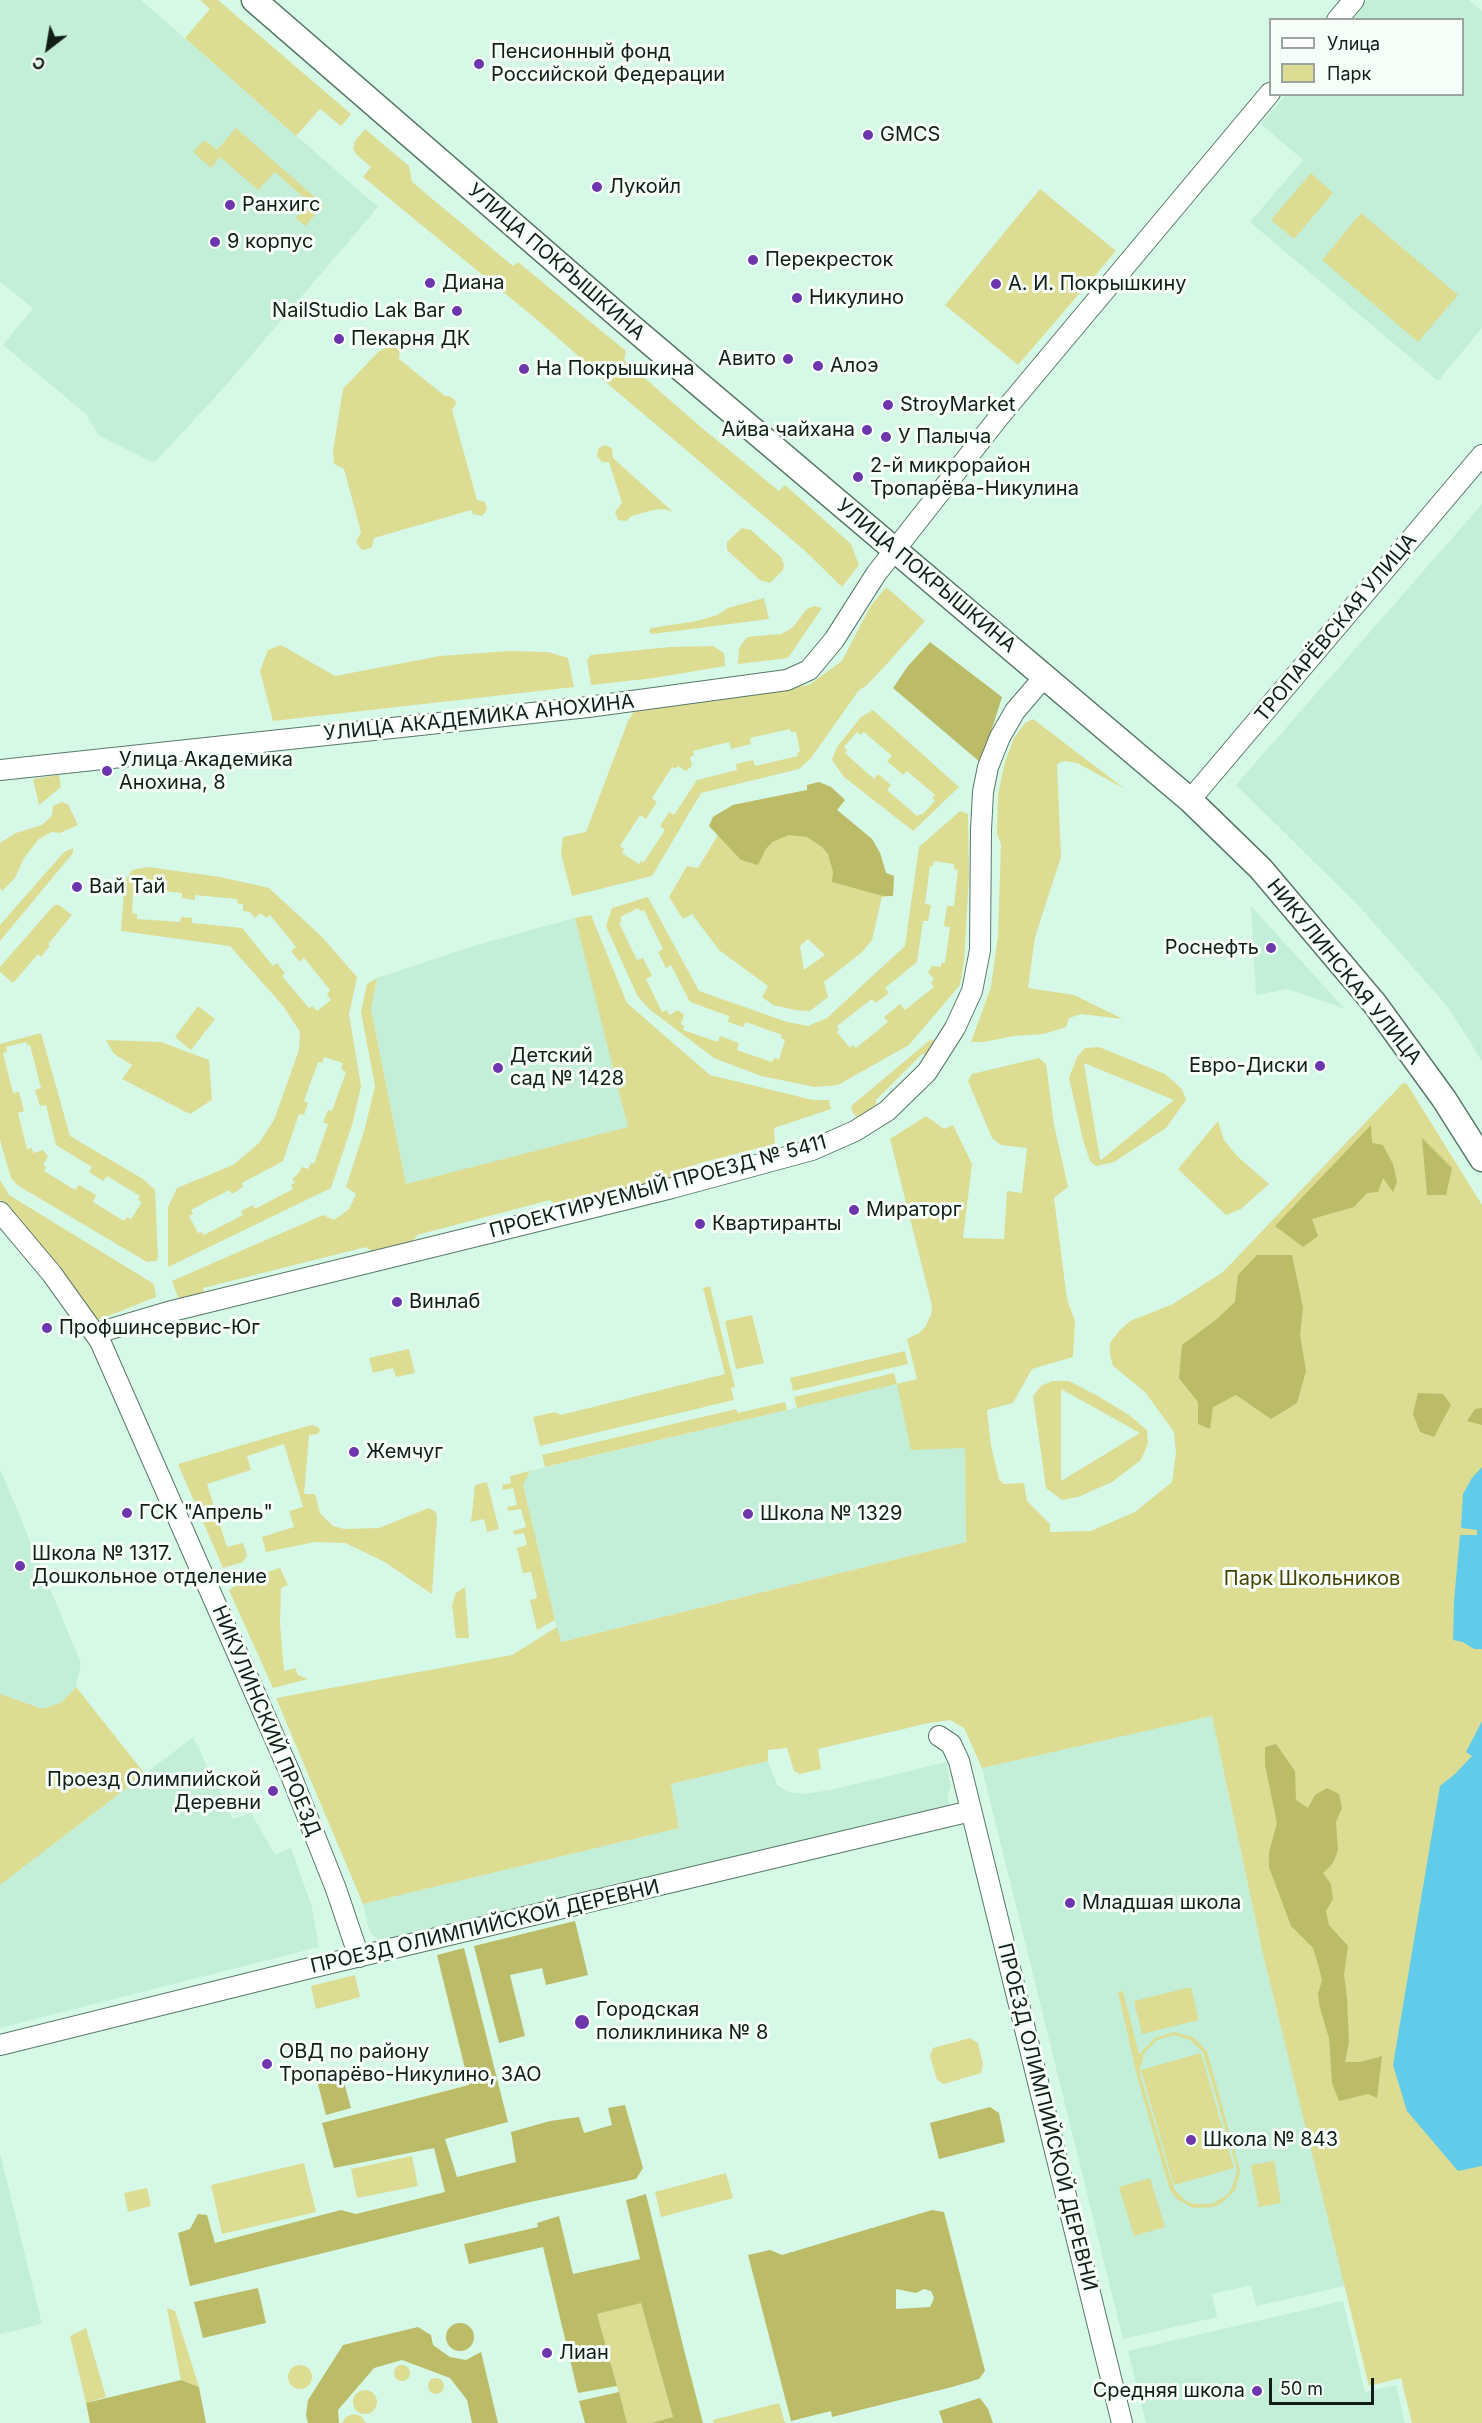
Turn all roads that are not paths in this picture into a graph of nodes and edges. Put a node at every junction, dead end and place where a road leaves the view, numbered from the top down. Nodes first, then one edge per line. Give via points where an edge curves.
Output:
1 (254, 0) edge
2 (1354, 0) edge
3 (1339, 18) edge
4 (1269, 94) edge
5 (1482, 455) edge
6 (894, 550) junction
7 (1045, 676) junction
8 (0, 770) edge
9 (1190, 800) junction
10 (1482, 1158) edge
11 (0, 1212) edge
12 (97, 1334) junction
13 (939, 1736) dead end
14 (971, 1812) junction
15 (359, 1958) junction
16 (0, 2045) edge
17 (1122, 2423) edge

1 - 6 main road, УЛИЦА ПОКРЫШКИНА
2 - 3 street
4 - 6 street, УЛИЦА АКАДЕМИКА АНОХИНА via 999,417
5 - 9 street, ТРОПАРЁВСКАЯ УЛИЦА
6 - 7 main road, УЛИЦА ПОКРЫШКИНА
6 - 8 street, УЛИЦА АКАДЕМИКА АНОХИНА via 820,659 809,670 788,680 588,706
7 - 9 main road, УЛИЦА ПОКРЫШКИНА
7 - 12 street, ПРОЕКТИРУЕМЫЙ ПРОЕЗД № 5411 via 1015,711 988,767 981,830 980,950 972,991 933,1063 887,1111 812,1150 168,1312
9 - 10 main road, НИКУЛИНСКАЯ УЛИЦА via 1261,869 1375,1004
11 - 12 street, НИКУЛИНСКИЙ ПРОЕЗД
12 - 15 street, НИКУЛИНСКИЙ ПРОЕЗД via 290,1773
13 - 14 street, ПРОЕЗД ОЛИМПИЙСКОЙ ДЕРЕВНИ via 947,1740 957,1755
14 - 15 street, ПРОЕЗД ОЛИМПИЙСКОЙ ДЕРЕВНИ
14 - 17 street, ПРОЕЗД ОЛИМПИЙСКОЙ ДЕРЕВНИ
15 - 16 street, ПРОЕЗД ОЛИМПИЙСКОЙ ДЕРЕВНИ

